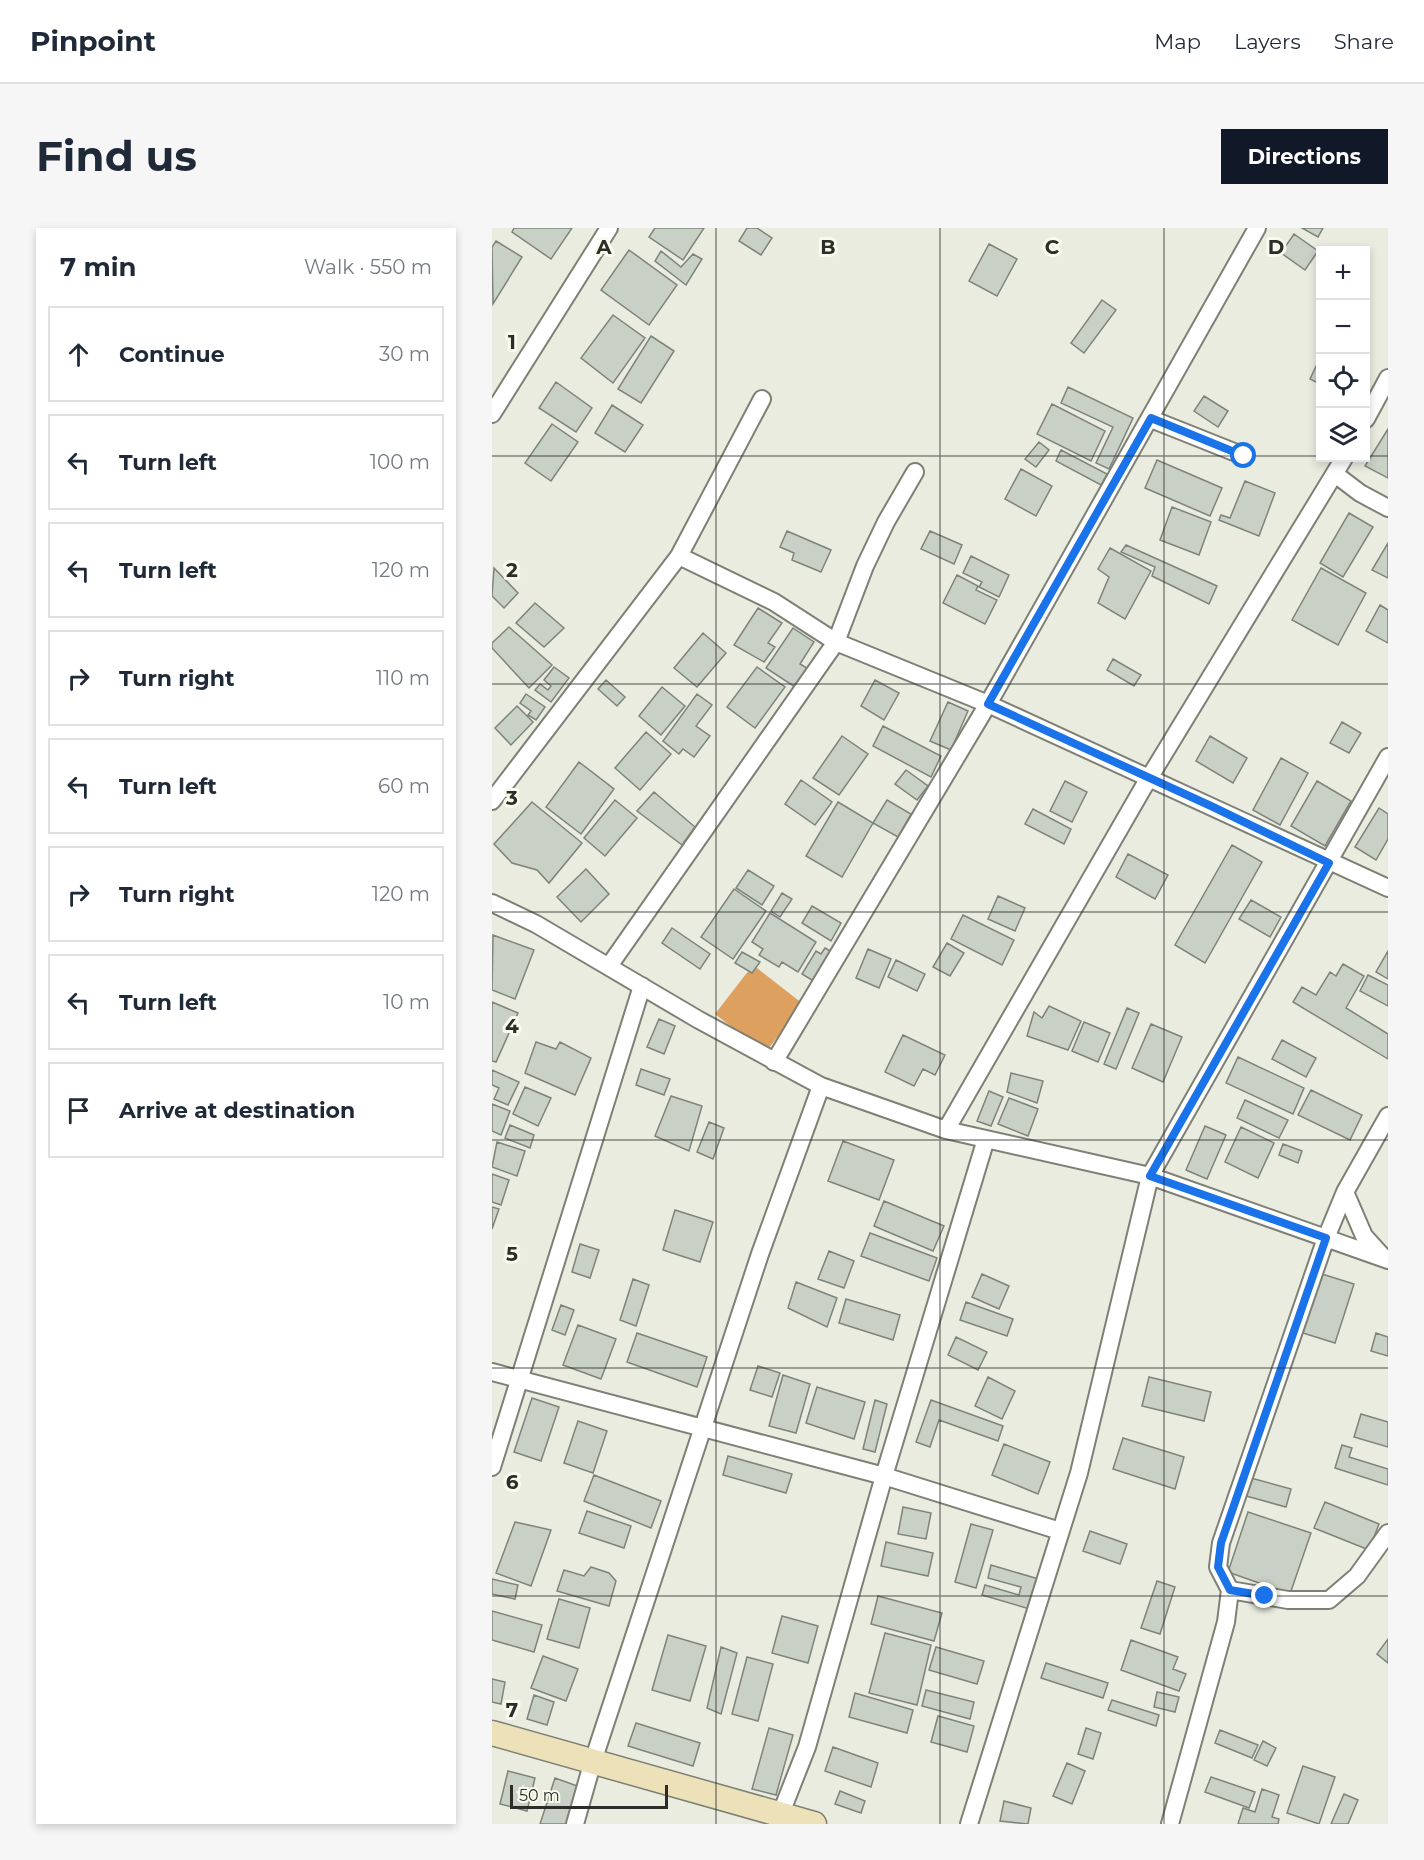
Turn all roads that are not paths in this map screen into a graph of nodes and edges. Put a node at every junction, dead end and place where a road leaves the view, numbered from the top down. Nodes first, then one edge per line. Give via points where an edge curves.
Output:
1 (609, 228) edge
2 (1257, 228) edge
3 (1388, 378) edge
4 (762, 399) dead end
5 (1370, 410) edge
6 (492, 414) edge
7 (1151, 418) junction
8 (1244, 456) dead end
9 (1342, 462) edge
10 (915, 472) dead end
11 (1335, 474) junction
12 (1388, 508) edge
13 (679, 556) junction
14 (836, 642) junction
15 (988, 704) junction
16 (1388, 757) edge
17 (1149, 778) junction
18 (492, 801) edge
19 (1329, 863) junction
20 (1388, 888) edge
21 (492, 903) edge
22 (609, 966) junction
23 (642, 986) junction
24 (774, 1062) junction
25 (820, 1086) junction
26 (1388, 1116) edge
27 (946, 1130) junction
28 (986, 1139) junction
29 (1150, 1176) junction
30 (1345, 1192) junction
31 (1326, 1238) junction
32 (1387, 1259) edge
33 (492, 1372) edge
34 (520, 1379) junction
35 (704, 1429) junction
36 (492, 1467) edge
37 (884, 1476) junction
38 (1060, 1530) junction
39 (1388, 1533) edge
40 (1230, 1590) junction
41 (492, 1733) edge
42 (593, 1761) junction
43 (778, 1819) edge
44 (575, 1824) edge
45 (814, 1824) edge
46 (969, 1824) edge
47 (1170, 1824) edge

1 - 6 street
2 - 7 street
3 - 5 street
4 - 13 street
7 - 8 street
7 - 15 street
9 - 11 street
10 - 14 street via 865,566
11 - 12 street
11 - 17 street
13 - 14 street via 774,602
13 - 18 street
14 - 15 street
14 - 22 street
15 - 17 street
15 - 24 street
16 - 19 street
17 - 19 street
17 - 27 street
19 - 20 street
19 - 29 street
21 - 22 street
22 - 23 street
23 - 24 street
23 - 34 street
24 - 25 street
25 - 27 street
25 - 35 street via 760,1254
26 - 30 street
27 - 28 street
28 - 29 street
28 - 37 street
29 - 31 street
29 - 38 street via 1079,1473
30 - 31 street
30 - 32 street via 1364,1236
31 - 32 street
31 - 40 street via 1221,1543 1218,1567
33 - 34 street
34 - 35 street
34 - 36 street
35 - 37 street
35 - 42 street
37 - 38 street
37 - 43 street via 807,1747
38 - 46 street
39 - 40 street via 1358,1576 1329,1600 1288,1600
40 - 47 street via 1226,1622
41 - 42 street
42 - 43 street
42 - 44 street
43 - 45 street

